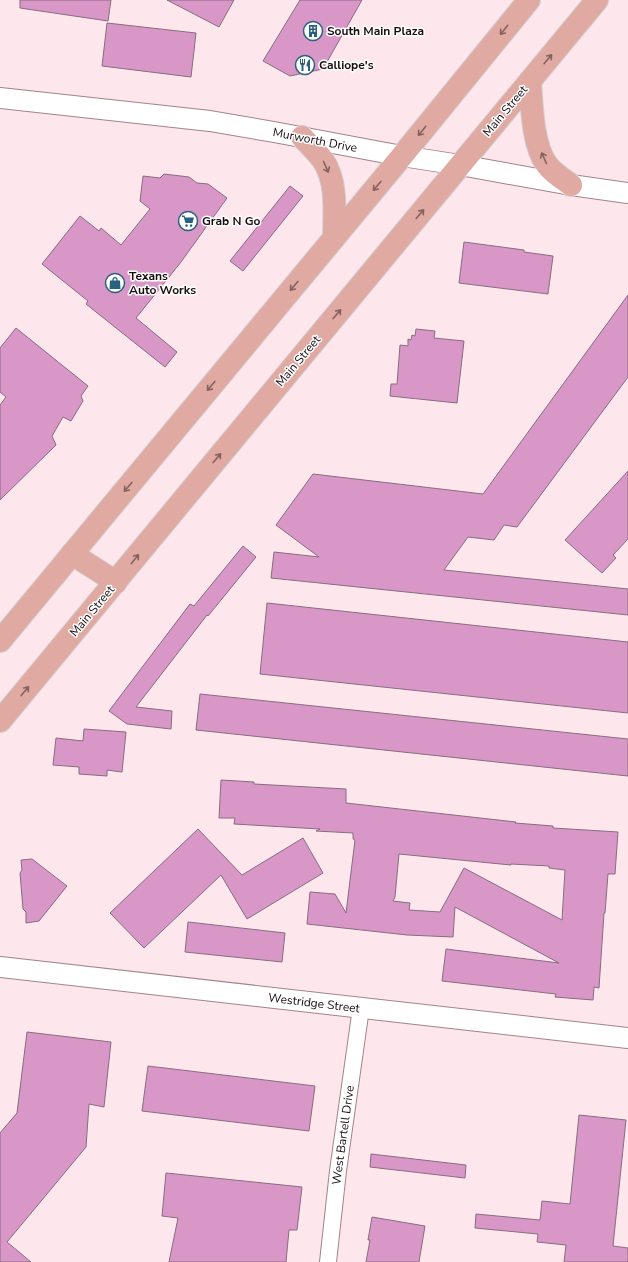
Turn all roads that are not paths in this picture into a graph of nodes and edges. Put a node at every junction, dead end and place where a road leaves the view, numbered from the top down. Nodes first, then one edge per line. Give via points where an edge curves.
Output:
1 (529, 0) edge
2 (597, 0) edge
3 (530, 81) junction
4 (0, 98) edge
5 (302, 137) junction
6 (402, 156) junction
7 (460, 165) junction
8 (571, 185) junction
9 (628, 193) edge
10 (334, 238) junction
11 (72, 554) junction
12 (116, 582) junction
13 (0, 641) edge
14 (0, 721) edge
15 (0, 967) edge
16 (360, 1008) junction
17 (628, 1038) edge
18 (328, 1262) edge

1 -> 6 main road
3 -> 2 main road, Main Street
3 - 7 main road, Main Street
8 -> 3 main road via 547,166 539,148 534,127
4 - 5 street, Murworth Drive via 210,122
5 - 6 street, Murworth Drive
5 -> 10 main road via 323,160 333,182
6 - 7 street, Murworth Drive
6 -> 10 main road
7 - 8 street, Murworth Drive
12 -> 7 main road, Main Street
8 - 9 street, Murworth Drive
10 -> 11 main road
11 - 12 main road
11 - 13 main road
14 -> 12 main road, Main Street
15 - 16 street, Westridge Street
16 - 17 street, Westridge Street
16 - 18 street, West Bartell Drive

